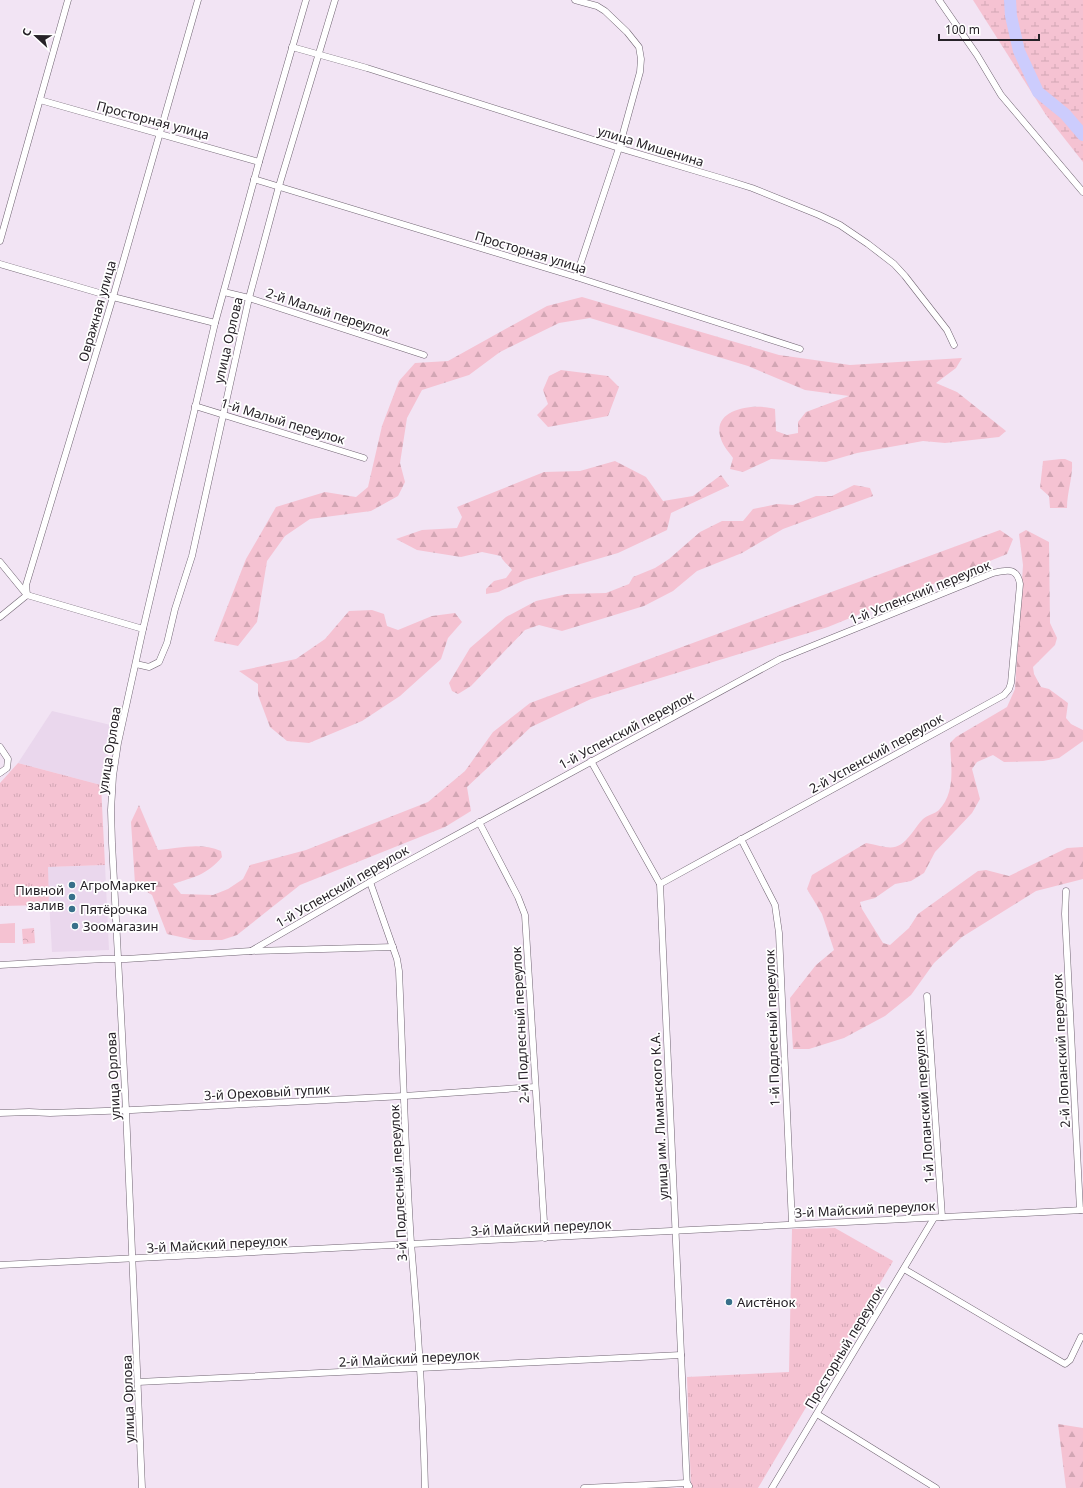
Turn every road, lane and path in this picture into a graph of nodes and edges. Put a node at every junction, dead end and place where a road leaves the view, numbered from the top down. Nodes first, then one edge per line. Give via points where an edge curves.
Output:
1 (68, 0) edge
2 (198, 0) edge
3 (306, 0) edge
4 (335, 0) edge
5 (575, 0) edge
6 (939, 0) edge
7 (292, 47) junction
8 (320, 54) junction
9 (40, 100) junction
10 (160, 135) junction
11 (619, 148) junction
12 (259, 162) junction
13 (254, 179) junction
14 (279, 186) junction
15 (1083, 192) edge
16 (0, 241) edge
17 (0, 264) edge
18 (576, 277) junction
19 (224, 292) junction
20 (113, 297) junction
21 (249, 298) junction
22 (215, 323) junction
23 (954, 345) dead end
24 (800, 349) dead end
25 (424, 355) dead end
26 (195, 406) junction
27 (223, 413) junction
28 (364, 458) dead end
29 (0, 562) edge
30 (1020, 584) joint
31 (27, 595) junction
32 (0, 617) edge
33 (143, 629) junction
34 (136, 664) junction
35 (0, 747) edge
36 (591, 761) junction
37 (0, 774) edge
38 (479, 822) junction
39 (742, 839) junction
40 (370, 882) junction
41 (660, 884) junction
42 (1066, 891) dead end
43 (392, 947) junction
44 (251, 951) junction
45 (118, 958) junction
46 (0, 964) edge
47 (927, 996) dead end
48 (535, 1087) junction
49 (404, 1096) junction
50 (126, 1110) junction
51 (0, 1114) edge
52 (1082, 1210) edge
53 (942, 1217) junction
54 (934, 1218) junction
55 (792, 1224) junction
56 (676, 1231) junction
57 (545, 1238) junction
58 (412, 1244) junction
59 (132, 1260) junction
60 (0, 1265) edge
61 (904, 1269) junction
62 (1081, 1337) dead end
63 (681, 1355) junction
64 (420, 1368) junction
65 (138, 1382) junction
66 (817, 1414) junction
67 (688, 1486) edge
68 (142, 1488) edge
69 (425, 1488) edge
70 (584, 1488) edge
71 (772, 1488) edge
72 (936, 1488) edge

1 - 9 street
2 - 10 street, Овражная улица
3 - 7 street, улица Орлова
4 - 8 street, улица Орлова
5 - 11 street via 606,11 639,47 640,72
6 - 15 street via 1001,95
7 - 8 street, улица Мишенина
7 - 12 street, улица Орлова
8 - 11 street, улица Мишенина
8 - 14 street, улица Орлова
9 - 10 street, Просторная улица
9 - 16 street
10 - 12 street, Просторная улица
10 - 20 street, Овражная улица
11 - 18 street
11 - 23 street, улица Мишенина via 752,188 819,214 840,225 894,264 906,276 947,330
12 - 13 street, улица Орлова
13 - 14 street, Просторная улица
13 - 19 street, улица Орлова
14 - 18 street, Просторная улица
14 - 21 street, улица Орлова
17 - 20 street
18 - 24 street, Просторная улица
19 - 21 street, 2-й Малый переулок
19 - 22 street, улица Орлова
20 - 22 street
20 - 31 street, Овражная улица via 26,585
21 - 25 street, 2-й Малый переулок
21 - 27 street, улица Орлова
22 - 26 street, улица Орлова
26 - 27 street, 1-й Малый переулок
26 - 33 street, улица Орлова
27 - 28 street, 1-й Малый переулок
27 - 34 street, улица Орлова via 192,556 167,643 160,662 149,667
29 - 31 street
30 - 36 street, 1-й Успенский переулок via 1016,573 1009,570 993,573 780,659
30 - 39 street, 2-й Успенский переулок via 1011,683 1004,694
31 - 32 street
31 - 33 street
33 - 34 street, улица Орлова
34 - 45 street, улица Орлова via 113,776 111,810
35 - 37 street via 8,759 7,768
36 - 38 street, 1-й Успенский переулок
36 - 41 street, улица им. Лиманского К.А.
38 - 40 street, 1-й Успенский переулок
38 - 48 street, 2-й Подлесный переулок via 525,915
39 - 41 street, 2-й Успенский переулок
39 - 55 street, 1-й Подлесный переулок via 775,905 779,933
40 - 43 street, 3-й Подлесный переулок
40 - 44 street, 1-й Успенский переулок
41 - 56 street, улица им. Лиманского К.А.
42 - 52 street, 2-й Лопанский переулок via 1065,914
43 - 44 street, 1-й Успенский переулок
43 - 49 street, 3-й Подлесный переулок via 399,971
44 - 45 street, 1-й Успенский переулок
45 - 46 street, 1-й Успенский переулок
45 - 50 street, улица Орлова
47 - 53 street, 1-й Лопанский переулок
48 - 49 street, 3-й Ореховый тупик
48 - 57 street, 2-й Подлесный переулок
49 - 50 street, 3-й Ореховый тупик
49 - 58 street, 3-й Подлесный переулок
50 - 51 street, 3-й Ореховый тупик
50 - 59 street, улица Орлова
52 - 53 street, 3-й Майский переулок
53 - 54 street, 3-й Майский переулок
54 - 55 street, 3-й Майский переулок
54 - 61 street, Просторный переулок
55 - 56 street, 3-й Майский переулок
56 - 57 street, 3-й Майский переулок
56 - 63 street, улица им. Лиманского К.А.
57 - 58 street, 3-й Майский переулок
58 - 59 street, 3-й Майский переулок
58 - 64 street, 3-й Подлесный переулок
59 - 60 street, 3-й Майский переулок
59 - 65 street, улица Орлова
61 - 62 street via 1065,1364 1070,1360
61 - 66 street, Просторный переулок
63 - 64 street, 2-й Майский переулок
63 - 67 street, улица им. Лиманского К.А.
64 - 65 street, 2-й Майский переулок
64 - 69 street, 3-й Подлесный переулок
65 - 68 street, улица Орлова
66 - 71 street, Просторный переулок
66 - 72 street
67 - 70 street

